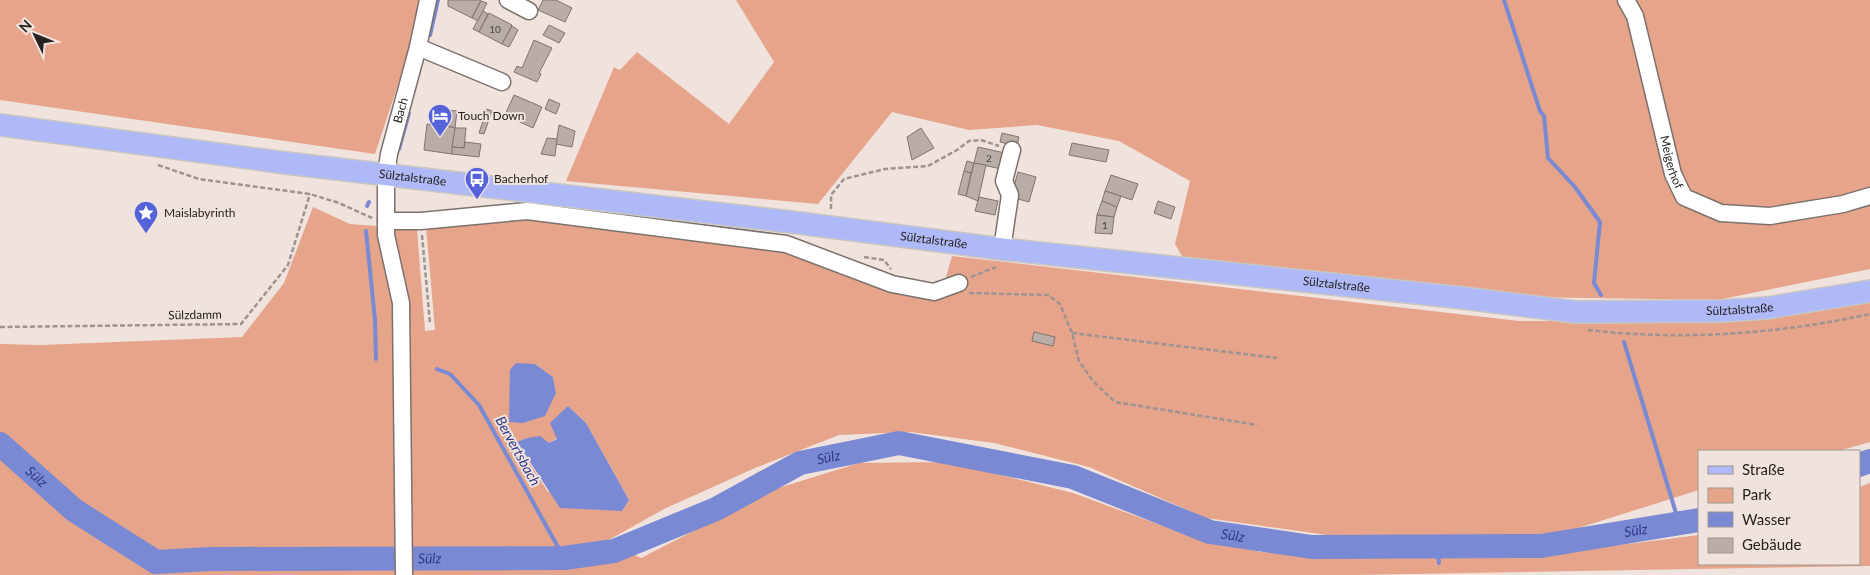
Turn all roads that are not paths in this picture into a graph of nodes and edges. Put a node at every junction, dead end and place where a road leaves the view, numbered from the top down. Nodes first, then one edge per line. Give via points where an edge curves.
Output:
1 (428, 0) edge
2 (508, 0) edge
3 (1626, 0) edge
4 (528, 11) dead end
5 (418, 47) junction
6 (502, 82) dead end
7 (0, 125) edge
8 (1012, 150) road end
9 (386, 174) junction
10 (1870, 196) edge
11 (386, 221) junction
12 (1002, 249) junction
13 (961, 288) road end
14 (1870, 291) edge
15 (404, 575) edge

1 - 5 street, Bach
2 - 4 street
3 - 10 street, Meigerhof via 1634,16 1673,174 1684,197 1721,213 1770,216 1843,204
5 - 6 street
5 - 9 street, Bach
7 - 9 main road, Sülztalstraße
8 - 12 street via 1004,181 1010,195
9 - 11 street, Bach
9 - 12 main road, Sülztalstraße
11 - 13 street via 421,222 527,211 786,244 892,284 934,292
11 - 15 street, Bach via 386,235 402,303
12 - 14 main road, Sülztalstraße via 1576,312 1767,308

